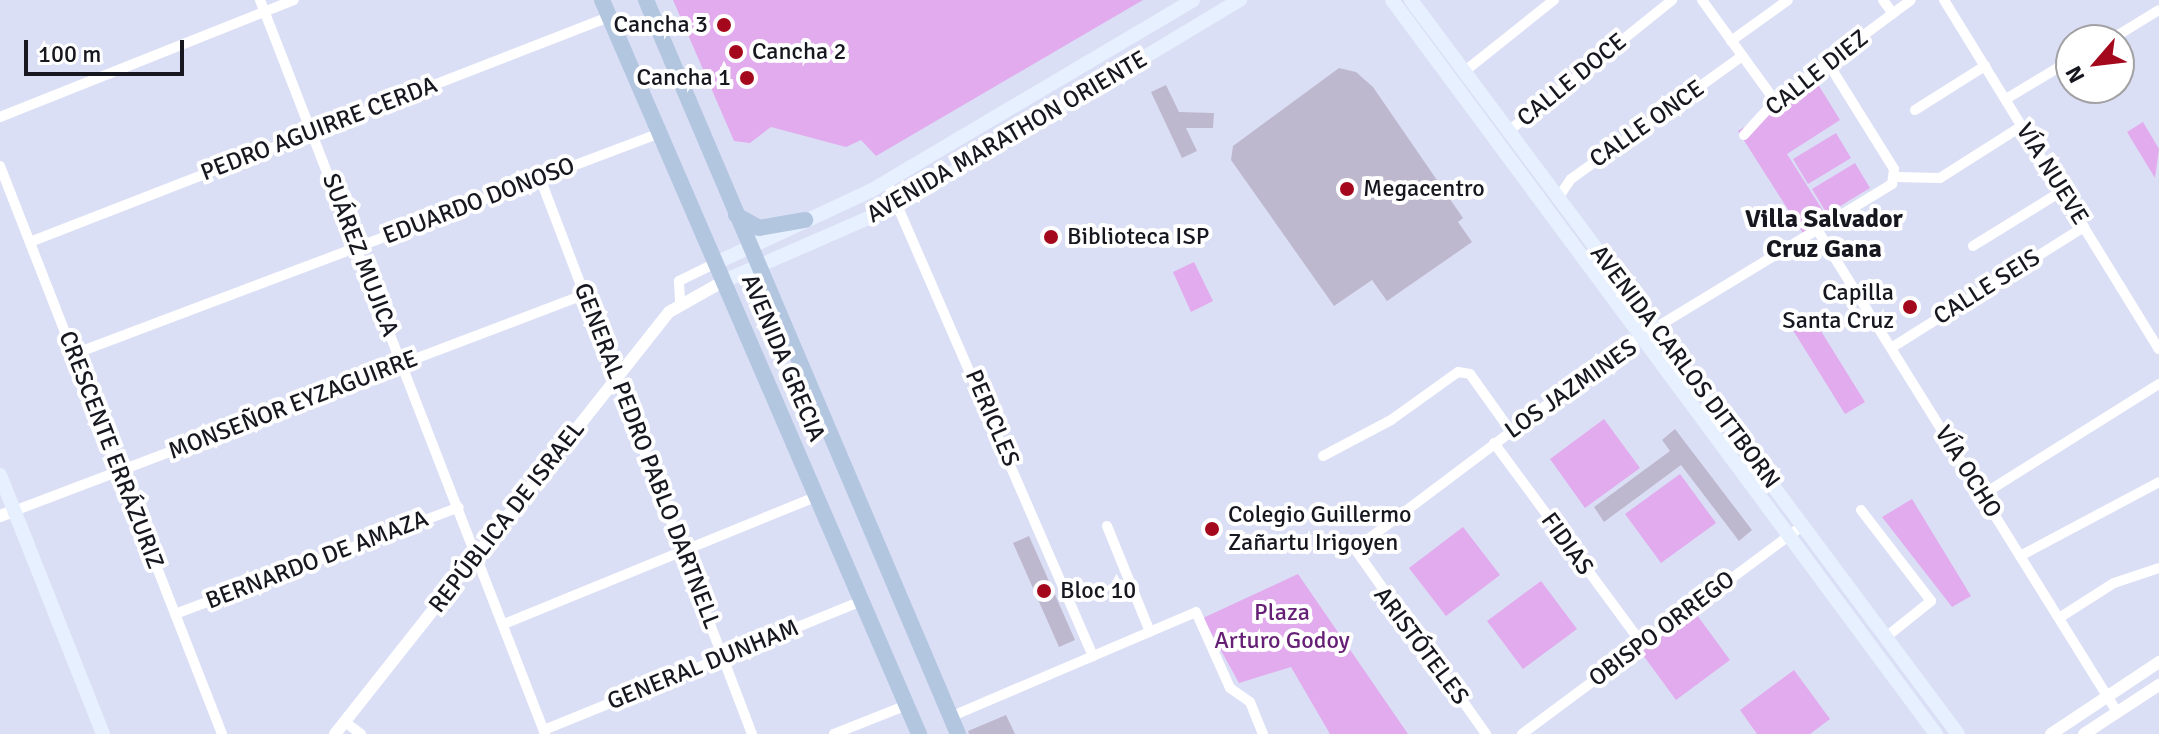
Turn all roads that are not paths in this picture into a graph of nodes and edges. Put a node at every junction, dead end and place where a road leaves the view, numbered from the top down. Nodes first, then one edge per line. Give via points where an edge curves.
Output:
1 (260, 0) edge
2 (294, 0) edge
3 (602, 0) edge
4 (646, 0) edge
5 (1193, 0) edge
6 (1240, 0) edge
7 (1392, 0) edge
8 (1554, 0) edge
9 (1672, 0) edge
10 (1702, 0) edge
11 (1788, 0) edge
12 (1883, 0) edge
13 (1911, 0) edge
14 (1944, 0) edge
15 (1416, 2) edge
16 (2159, 10) edge
17 (264, 12) junction
18 (1893, 14) junction
19 (609, 17) junction
20 (2135, 25) edge
21 (1731, 41) junction
22 (1742, 56) junction
23 (1830, 66) junction
24 (1985, 66) junction
25 (2055, 70) edge
26 (1465, 71) junction
27 (2006, 99) junction
28 (1775, 101) junction
29 (1915, 110) dead end
30 (0, 117) edge
31 (2022, 126) junction
32 (1510, 130) junction
33 (312, 133) junction
34 (660, 133) junction
35 (1744, 135) dead end
36 (0, 166) edge
37 (1895, 177) junction
38 (540, 178) junction
39 (887, 182) junction
40 (2062, 191) junction
41 (856, 198) junction
42 (1558, 198) junction
43 (900, 204) junction
44 (736, 215) junction
45 (805, 220) junction
46 (867, 220) junction
47 (2084, 227) junction
48 (1818, 231) junction
49 (30, 242) junction
50 (1973, 246) dead end
51 (357, 248) junction
52 (749, 249) junction
53 (716, 263) junction
54 (757, 267) junction
55 (724, 281) junction
56 (586, 294) junction
57 (680, 301) junction
58 (1659, 331) junction
59 (1642, 339) junction
60 (1891, 348) junction
61 (2159, 349) edge
62 (74, 354) junction
63 (402, 364) junction
64 (618, 376) junction
65 (2159, 384) edge
66 (1510, 430) junction
67 (1494, 443) junction
68 (1323, 456) dead end
69 (119, 471) junction
70 (0, 475) edge
71 (2159, 482) edge
72 (1982, 495) junction
73 (817, 496) junction
74 (459, 507) junction
75 (1861, 510) dead end
76 (7, 514) edge
77 (1803, 525) junction
78 (1107, 526) dead end
79 (1788, 536) junction
80 (683, 551) junction
81 (477, 555) junction
82 (2020, 556) junction
83 (1356, 558) joint
84 (2159, 568) edge
85 (862, 601) junction
86 (175, 614) junction
87 (2059, 618) junction
88 (504, 624) junction
89 (1150, 632) junction
90 (1886, 637) junction
91 (1642, 644) junction
92 (1093, 656) junction
93 (723, 657) junction
94 (2159, 662) edge
95 (2159, 685) edge
96 (2108, 696) junction
97 (907, 705) junction
98 (2117, 712) junction
99 (950, 717) junction
100 (345, 722) junction
101 (544, 732) edge
102 (103, 734) edge
103 (222, 734) edge
104 (335, 734) edge
105 (361, 734) edge
106 (752, 734) edge
107 (834, 734) edge
108 (919, 734) edge
109 (958, 734) edge
110 (1263, 734) edge
111 (1486, 734) edge
112 (1522, 734) edge
113 (1936, 734) edge
114 (1958, 734) edge
115 (2051, 734) edge
116 (2084, 734) edge

1 - 17 street, SUÁREZ MUJICA
2 - 17 street
3 - 19 main road, AVENIDA GRECIA
4 - 44 main road, AVENIDA GRECIA
5 - 39 main road, AVENIDA MARATHON ORIENTE
6 - 43 main road, AVENIDA MARATHON ORIENTE
7 - 59 main road, AVENIDA CARLOS DITTBORN
8 - 26 street
9 - 32 street, CALLE DOCE
10 - 21 street
11 - 21 street
12 - 18 street
13 - 18 street, CALLE DIEZ
14 - 24 street, VÍA NUEVE
15 - 26 main road, AVENIDA CARLOS DITTBORN
16 - 20 street
17 - 30 street
17 - 33 street, SUÁREZ MUJICA
18 - 23 street, CALLE DIEZ
19 - 33 street, PEDRO AGUIRRE CERDA
19 - 34 main road, AVENIDA GRECIA
21 - 22 street
22 - 28 street
22 - 42 street, CALLE ONCE via 1571,179
23 - 28 street, CALLE DIEZ
23 - 37 street
24 - 27 street, VÍA NUEVE
24 - 29 street
25 - 27 street
26 - 32 main road, AVENIDA CARLOS DITTBORN
27 - 31 street, VÍA NUEVE
28 - 35 street, CALLE DIEZ
31 - 37 street via 1940,178
31 - 40 street, VÍA NUEVE
32 - 42 main road, AVENIDA CARLOS DITTBORN
33 - 49 street, PEDRO AGUIRRE CERDA
33 - 51 street, SUÁREZ MUJICA
34 - 38 street, EDUARDO DONOSO
34 - 53 main road, AVENIDA GRECIA
36 - 49 street, CRESCENTE ERRÁZURIZ
37 - 48 street, LOS JAZMINES
38 - 51 street, EDUARDO DONOSO
38 - 56 street, GENERAL PEDRO PABLO DARTNELL
39 - 41 main road, AVENIDA MARATHON ORIENTE
39 - 43 street, PERICLES
40 - 47 street, VÍA NUEVE
40 - 50 street
41 - 45 main road, AVENIDA MARATHON ORIENTE
41 - 46 main road
42 - 58 main road, AVENIDA CARLOS DITTBORN
43 - 46 main road, AVENIDA MARATHON ORIENTE
43 - 92 street, PERICLES
44 - 45 main road via 759,228
44 - 52 main road, AVENIDA GRECIA
45 - 52 main road, AVENIDA MARATHON ORIENTE
46 - 54 main road, AVENIDA MARATHON ORIENTE
47 - 60 street, CALLE SEIS
47 - 61 street, VÍA NUEVE
48 - 58 street, LOS JAZMINES
48 - 60 street, VÍA OCHO
49 - 62 street, CRESCENTE ERRÁZURIZ
51 - 62 street, EDUARDO DONOSO
51 - 63 street, SUÁREZ MUJICA
52 - 53 main road, AVENIDA MARATHON ORIENTE
52 - 54 main road, AVENIDA GRECIA
53 - 55 main road, AVENIDA GRECIA
53 - 57 street, REPÚBLICA DE ISRAEL via 679,281
54 - 55 main road, AVENIDA MARATHON ORIENTE
54 - 99 main road, AVENIDA GRECIA
55 - 57 street, REPÚBLICA DE ISRAEL
55 - 73 main road, AVENIDA GRECIA
56 - 63 street, MONSEÑOR EYZAGUIRRE
56 - 64 street, GENERAL PEDRO PABLO DARTNELL
57 - 64 street, REPÚBLICA DE ISRAEL
58 - 59 street, LOS JAZMINES
58 - 77 main road, AVENIDA CARLOS DITTBORN
59 - 66 street, LOS JAZMINES
59 - 79 main road, AVENIDA CARLOS DITTBORN
60 - 72 street, VÍA OCHO
62 - 69 street, CRESCENTE ERRÁZURIZ
63 - 69 street, MONSEÑOR EYZAGUIRRE
63 - 74 street, SUÁREZ MUJICA
64 - 80 street, GENERAL PEDRO PABLO DARTNELL
64 - 81 street, REPÚBLICA DE ISRAEL
65 - 72 street
66 - 67 street, LOS JAZMINES
66 - 68 street via 1470,374 1458,372 1391,420
67 - 83 street, LOS JAZMINES via 1358,545
67 - 91 street, FIDIAS
69 - 76 street, MONSEÑOR EYZAGUIRRE
69 - 86 street, CRESCENTE ERRÁZURIZ
70 - 76 main road
71 - 82 street
72 - 82 street, VÍA OCHO
73 - 80 street
73 - 85 main road, AVENIDA GRECIA
74 - 81 street, SUÁREZ MUJICA
74 - 86 street, BERNARDO DE AMAZA
75 - 90 street via 1931,601
76 - 102 main road
77 - 79 street, OBISPO ORREGO
77 - 90 main road, AVENIDA CARLOS DITTBORN
78 - 89 street
79 - 91 street, OBISPO ORREGO
79 - 113 main road, AVENIDA CARLOS DITTBORN
80 - 88 street
80 - 93 street, GENERAL PEDRO PABLO DARTNELL
81 - 88 street, SUÁREZ MUJICA
81 - 100 street, REPÚBLICA DE ISRAEL
82 - 87 street, VÍA OCHO
83 - 111 street, ARISTÓTELES
84 - 87 street via 2114,583
85 - 93 street, GENERAL DUNHAM
85 - 97 main road, AVENIDA GRECIA
86 - 103 street, CRESCENTE ERRÁZURIZ
87 - 96 street, VÍA OCHO
88 - 101 street, SUÁREZ MUJICA
89 - 92 street
89 - 110 street via 1196,612 1230,688 1250,702
90 - 114 main road, AVENIDA CARLOS DITTBORN
91 - 112 street, OBISPO ORREGO
92 - 99 street
93 - 101 street, GENERAL DUNHAM
93 - 106 street, GENERAL PEDRO PABLO DARTNELL
94 - 96 street
95 - 98 street
96 - 98 street, VÍA OCHO
96 - 115 street
97 - 107 street
97 - 108 main road, AVENIDA GRECIA
98 - 116 street
99 - 109 main road, AVENIDA GRECIA
100 - 104 street, REPÚBLICA DE ISRAEL
100 - 105 street

